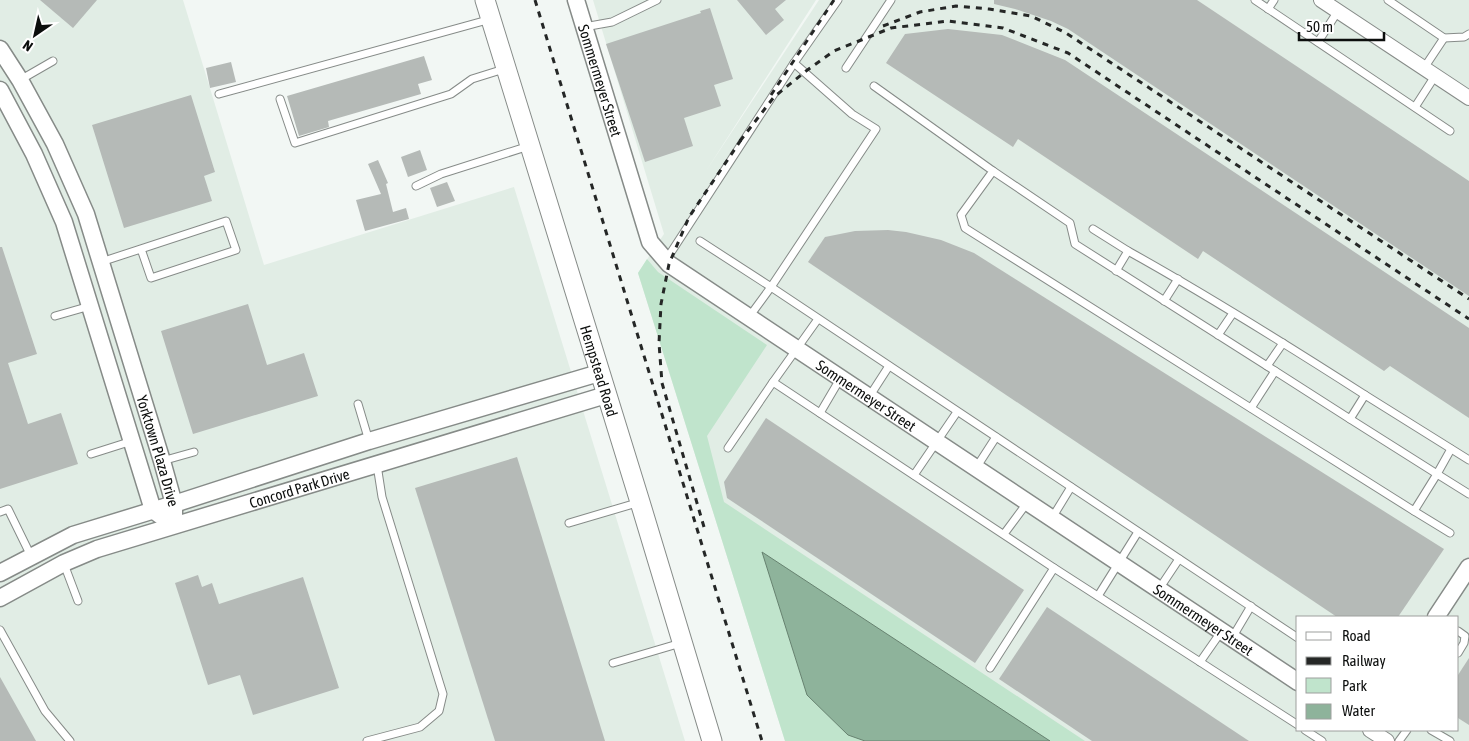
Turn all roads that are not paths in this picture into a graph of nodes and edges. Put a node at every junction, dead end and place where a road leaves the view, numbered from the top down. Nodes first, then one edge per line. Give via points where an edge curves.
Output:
1 (485, 0) edge
2 (576, 0) edge
3 (657, 0) edge
4 (838, 0) edge
5 (891, 0) edge
6 (1255, 0) edge
7 (1274, 0) edge
8 (1321, 0) edge
9 (1388, 0) edge
10 (1268, 9) junction
11 (1338, 11) junction
12 (491, 19) junction
13 (584, 27) junction
14 (1469, 34) edge
15 (1444, 38) junction
16 (1318, 42) junction
17 (0, 49) edge
18 (53, 62) dead end
19 (794, 63) junction
20 (506, 68) junction
21 (846, 68) dead end
22 (1429, 72) junction
23 (20, 80) junction
24 (874, 86) dead end
25 (0, 90) edge
26 (219, 94) dead end
27 (1469, 98) edge
28 (280, 99) dead end
29 (1415, 107) junction
30 (1450, 130) dead end
31 (530, 146) junction
32 (993, 171) junction
33 (416, 186) dead end
34 (1094, 229) dead end
35 (700, 241) dead end
36 (141, 249) junction
37 (1128, 252) junction
38 (666, 260) junction
39 (100, 262) junction
40 (1116, 272) junction
41 (1178, 279) junction
42 (771, 287) junction
43 (1164, 301) junction
44 (90, 306) junction
45 (116, 312) junction
46 (1233, 313) junction
47 (55, 316) dead end
48 (749, 318) junction
49 (818, 319) junction
50 (1218, 335) junction
51 (1283, 342) junction
52 (796, 349) junction
53 (889, 366) junction
54 (1267, 366) junction
55 (1274, 371) junction
56 (599, 373) junction
57 (840, 378) junction
58 (774, 382) junction
59 (606, 395) junction
60 (1365, 395) junction
61 (868, 397) junction
62 (358, 404) dead end
63 (1251, 408) junction
64 (958, 412) junction
65 (820, 413) junction
66 (1350, 419) junction
67 (996, 438) junction
68 (132, 441) junction
69 (369, 441) junction
70 (936, 442) junction
71 (728, 448) dead end
72 (1451, 449) junction
73 (194, 452) dead end
74 (92, 454) dead end
75 (1469, 460) edge
76 (162, 461) junction
77 (376, 465) junction
78 (976, 468) junction
79 (1437, 474) junction
80 (914, 475) junction
81 (1071, 487) junction
82 (1469, 494) edge
83 (640, 502) junction
84 (1027, 502) junction
85 (174, 504) junction
86 (153, 510) junction
87 (1414, 511) junction
88 (0, 512) edge
89 (1052, 519) junction
90 (569, 522) dead end
91 (174, 527) junction
92 (1138, 532) junction
93 (1450, 533) dead end
94 (1004, 534) junction
95 (31, 556) junction
96 (1179, 560) junction
97 (64, 563) junction
98 (1119, 563) junction
99 (1469, 567) edge
100 (1054, 568) junction
101 (0, 573) edge
102 (1159, 590) junction
103 (1098, 596) junction
104 (0, 598) edge
105 (78, 601) dead end
106 (1251, 606) junction
107 (1437, 616) edge
108 (0, 630) edge
109 (1459, 632) edge
110 (1227, 635) junction
111 (1296, 637) edge
112 (681, 643) junction
113 (4, 644) edge
114 (1459, 651) edge
115 (1200, 662) junction
116 (613, 663) dead end
117 (990, 668) dead end
118 (1296, 681) edge
119 (1296, 724) edge
120 (1307, 731) edge
121 (1372, 731) edge
122 (1404, 731) edge
123 (1433, 731) edge
124 (70, 741) edge
125 (367, 741) edge
126 (712, 741) edge
127 (1322, 741) edge
128 (1389, 741) edge
129 (1450, 741) edge

1 - 12 main road, Hempstead Road
2 - 13 street, Sommermeyer Street
3 - 13 lane via 612,22
4 - 19 lane
5 - 21 lane
6 - 10 lane
7 - 10 lane
8 - 11 street
9 - 15 lane
10 - 16 lane
11 - 16 lane
11 - 22 street
12 - 20 main road, Hempstead Road
12 - 26 lane
13 - 38 street, Sommermeyer Street via 650,242
14 - 15 lane
15 - 22 lane
16 - 29 lane
17 - 23 street, Yorktown Plaza Drive
18 - 23 lane
19 - 38 lane
19 - 42 lane via 852,114 876,129
20 - 28 lane via 472,79 451,94 295,143
20 - 31 main road, Hempstead Road
22 - 27 street
22 - 29 lane
23 - 25 street
23 - 39 street, Yorktown Plaza Drive via 55,144 86,214
24 - 32 lane
25 - 44 street, Yorktown Plaza Drive via 34,154 64,222
29 - 30 lane
31 - 33 lane via 442,174
31 - 56 main road, Hempstead Road
32 - 40 lane via 1070,223 1074,244
32 - 63 lane via 961,215 965,228
34 - 37 lane
35 - 42 lane
36 - 36 lane via 226,221 236,250 151,278
36 - 39 lane
37 - 40 lane
37 - 41 lane
38 - 48 street, Sommermeyer Street
39 - 45 street, Yorktown Plaza Drive
40 - 43 lane
41 - 43 lane
41 - 46 lane
42 - 48 lane
42 - 49 lane
43 - 50 lane
44 - 45 street
44 - 47 lane
44 - 68 street, Yorktown Plaza Drive
45 - 76 street, Yorktown Plaza Drive
46 - 50 lane
46 - 51 lane
48 - 52 street, Sommermeyer Street
49 - 52 lane
49 - 53 lane
50 - 54 lane
51 - 54 lane
51 - 60 lane
52 - 57 street, Sommermeyer Street
52 - 58 lane
53 - 61 lane
53 - 64 lane
54 - 55 lane
55 - 63 lane
55 - 66 lane
56 - 59 main road, Hempstead Road
56 - 69 street, Concord Park Drive
57 - 61 street, Sommermeyer Street
57 - 65 lane
58 - 65 lane
58 - 71 lane
59 - 77 street, Concord Park Drive
59 - 83 main road, Hempstead Road
60 - 66 lane
60 - 72 lane
61 - 70 street, Sommermeyer Street
62 - 69 lane
63 - 87 lane
64 - 67 lane
64 - 70 lane
65 - 80 lane
66 - 79 lane
67 - 78 lane
67 - 81 lane
68 - 74 lane
68 - 86 street, Yorktown Plaza Drive
69 - 77 street
69 - 85 street, Concord Park Drive
70 - 78 street, Sommermeyer Street
70 - 80 lane
72 - 75 lane
72 - 79 lane
73 - 76 lane
76 - 85 street, Yorktown Plaza Drive
77 - 91 street, Concord Park Drive
77 - 125 lane via 382,497 443,694 439,711 420,727
78 - 84 street, Sommermeyer Street
79 - 82 lane
79 - 87 lane
80 - 94 lane
81 - 89 lane
81 - 92 lane
83 - 90 lane
83 - 112 main road, Hempstead Road
84 - 89 street, Sommermeyer Street
84 - 94 lane
85 - 86 street, Concord Park Drive
85 - 91 street, Yorktown Plaza Drive
86 - 91 street, Yorktown Plaza Drive
86 - 95 street, Concord Park Drive via 73,535
87 - 93 lane
88 - 95 lane via 8,509
89 - 98 street, Sommermeyer Street
91 - 97 street, Concord Park Drive via 97,549
92 - 96 lane
92 - 98 lane
94 - 100 lane
95 - 101 street, Concord Park Drive
96 - 102 lane
96 - 106 lane
97 - 104 street, Concord Park Drive
97 - 105 lane
98 - 102 street, Sommermeyer Street
98 - 103 lane
99 - 107 street
100 - 103 lane
100 - 117 lane
102 - 110 street, Sommermeyer Street
103 - 115 lane
106 - 110 lane
106 - 111 lane
108 - 113 lane
109 - 114 lane via 1465,636
110 - 115 lane
110 - 118 street, Sommermeyer Street
112 - 116 lane
112 - 126 main road, Hempstead Road
113 - 124 lane via 45,711
115 - 119 lane
120 - 127 lane
121 - 128 street
122 - 128 lane
123 - 129 lane

